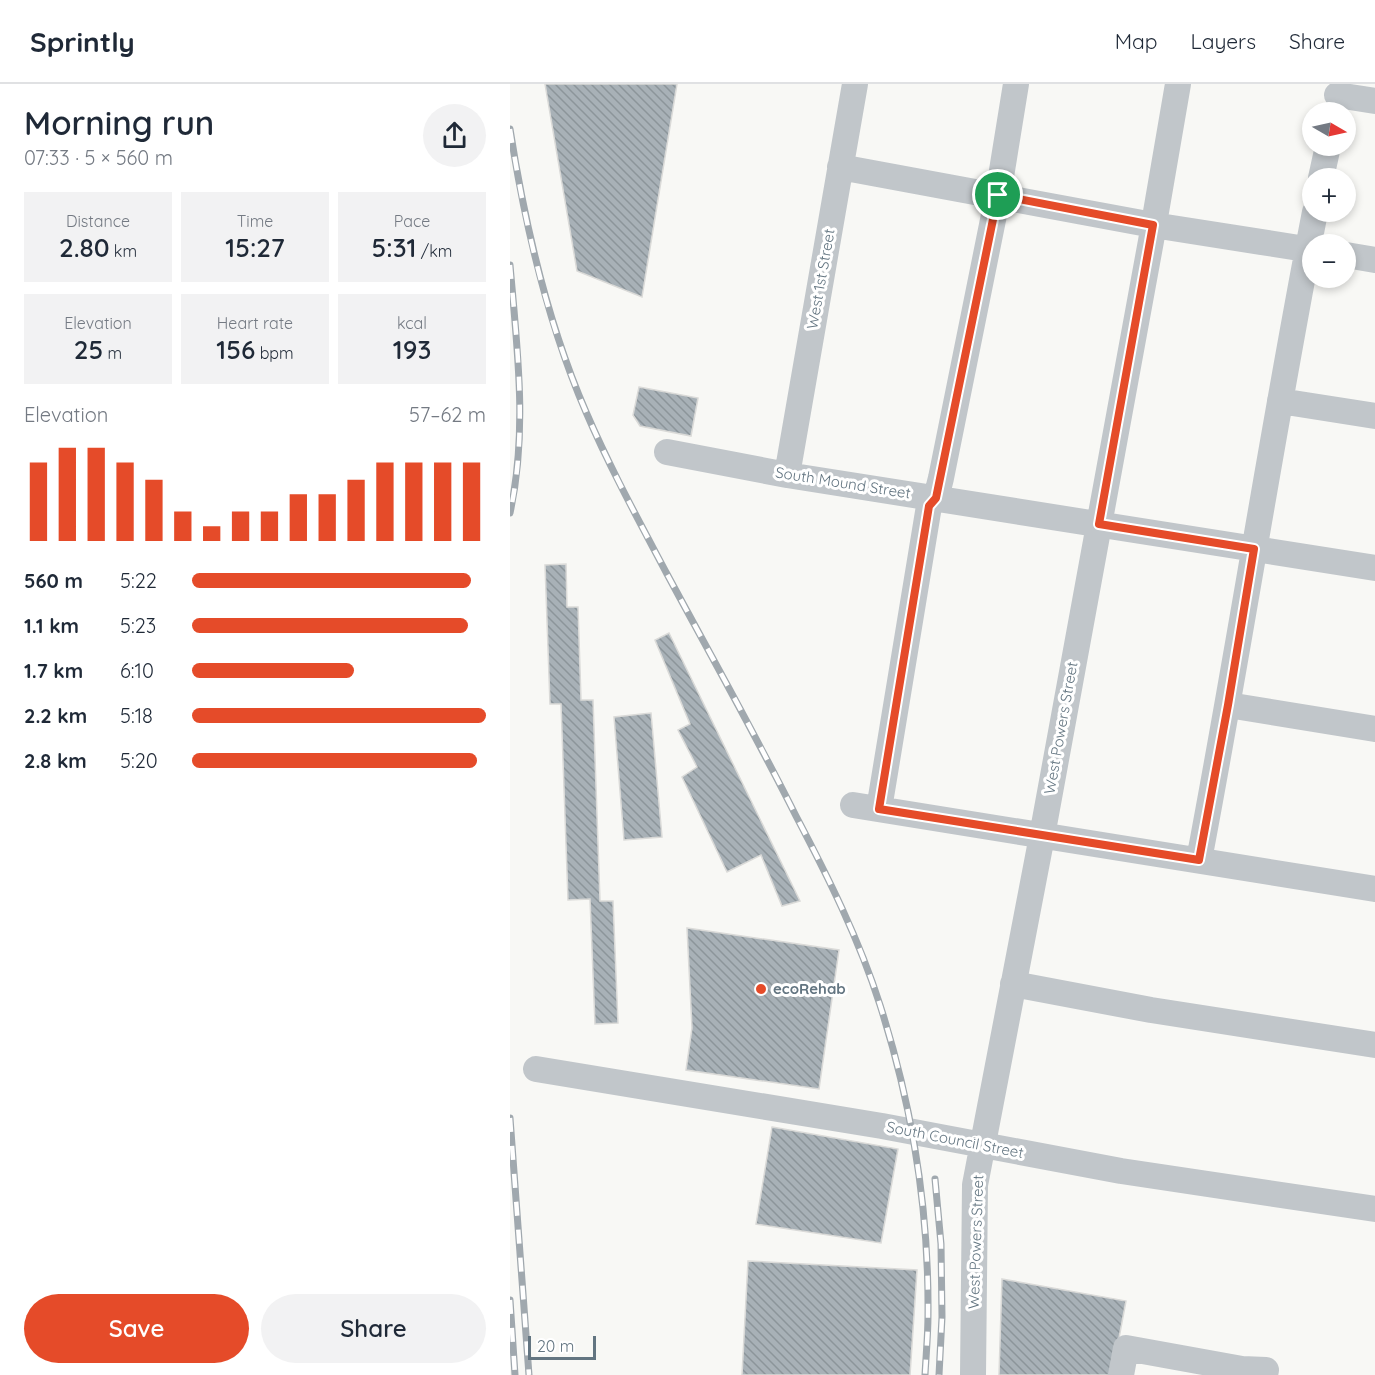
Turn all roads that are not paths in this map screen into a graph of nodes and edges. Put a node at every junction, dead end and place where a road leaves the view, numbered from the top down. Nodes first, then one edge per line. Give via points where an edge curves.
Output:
1 (855, 84) edge
2 (1016, 84) edge
3 (1178, 84) edge
4 (1337, 97) edge
5 (1375, 101) edge
6 (840, 168) junction
7 (998, 195) junction
8 (1153, 225) junction
9 (1302, 249) edge
10 (1356, 257) edge
11 (1375, 260) edge
12 (1302, 288) edge
13 (1280, 401) junction
14 (1375, 416) edge
15 (667, 452) dead end
16 (787, 475) junction
17 (936, 498) junction
18 (1099, 524) junction
19 (1254, 549) junction
20 (1375, 568) edge
21 (1228, 705) junction
22 (1375, 729) edge
23 (853, 805) dead end
24 (879, 809) junction
25 (1042, 836) junction
26 (1199, 860) junction
27 (1375, 889) edge
28 (1013, 984) junction
29 (1375, 1045) edge
30 (536, 1069) dead end
31 (983, 1145) junction
32 (1375, 1209) edge
33 (1266, 1373) edge
34 (973, 1375) edge
35 (1121, 1375) edge

1 - 6 street, West 1st Street
2 - 7 street
3 - 8 street, West Powers Street
4 - 5 street
6 - 7 street
6 - 16 street, West 1st Street
7 - 8 street
7 - 17 street
8 - 9 street
8 - 18 street, West Powers Street
10 - 11 street
12 - 13 street
13 - 14 street
13 - 19 street
15 - 16 street, South Mound Street
16 - 17 street, South Mound Street
17 - 18 street, South Mound Street
17 - 24 street via 929,506
18 - 19 street, South Mound Street
18 - 25 street, West Powers Street
19 - 20 street, South Mound Street
19 - 21 street
21 - 22 street
21 - 26 street
23 - 24 street
24 - 25 street
25 - 26 street
25 - 28 street, West Powers Street
26 - 27 street
28 - 29 street
28 - 31 street, West Powers Street
30 - 31 street, South Council Street
31 - 32 street, South Council Street via 1121,1171
31 - 34 street, West Powers Street via 975,1185
33 - 35 street via 1126,1348

